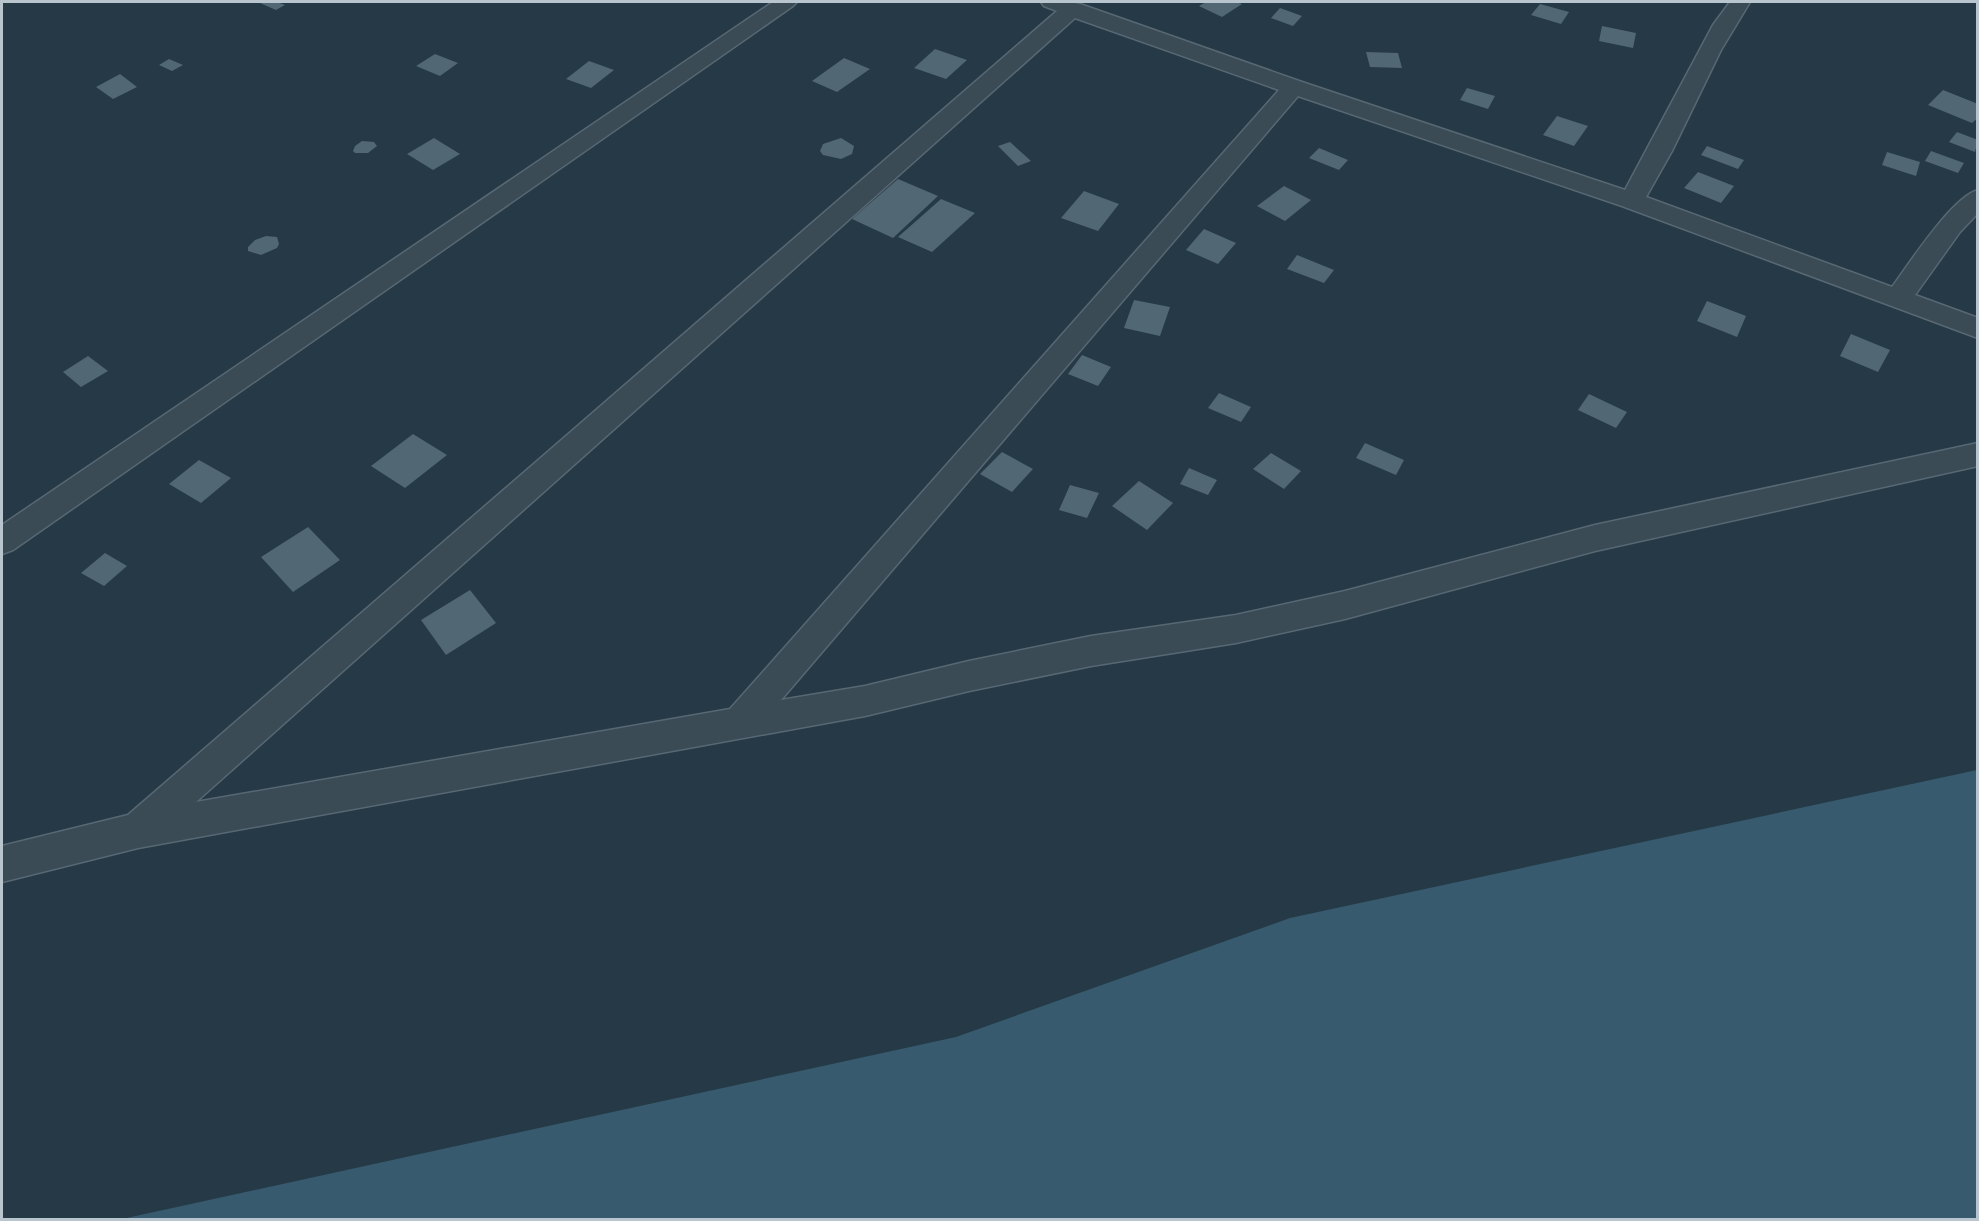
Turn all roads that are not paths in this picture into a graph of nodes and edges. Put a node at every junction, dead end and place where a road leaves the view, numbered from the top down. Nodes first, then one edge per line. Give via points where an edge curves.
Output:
1 (786, 2) edge
2 (1740, 2) edge
3 (1061, 5) edge
4 (1294, 87) junction
5 (1977, 198) edge
6 (1631, 200) junction
7 (1898, 299) junction
8 (1977, 329) edge
9 (1977, 454) edge
10 (2, 540) edge
11 (740, 723) junction
12 (138, 830) junction
13 (2, 864) edge

1 - 10 street
2 - 6 street via 1719,28 1647,177
3 - 4 street
3 - 12 street
4 - 6 street
4 - 11 street
5 - 7 street via 1951,226
6 - 7 street
7 - 8 street
9 - 11 street via 1595,538 1345,605 1236,629 1091,651 865,701
11 - 12 street
12 - 13 street

